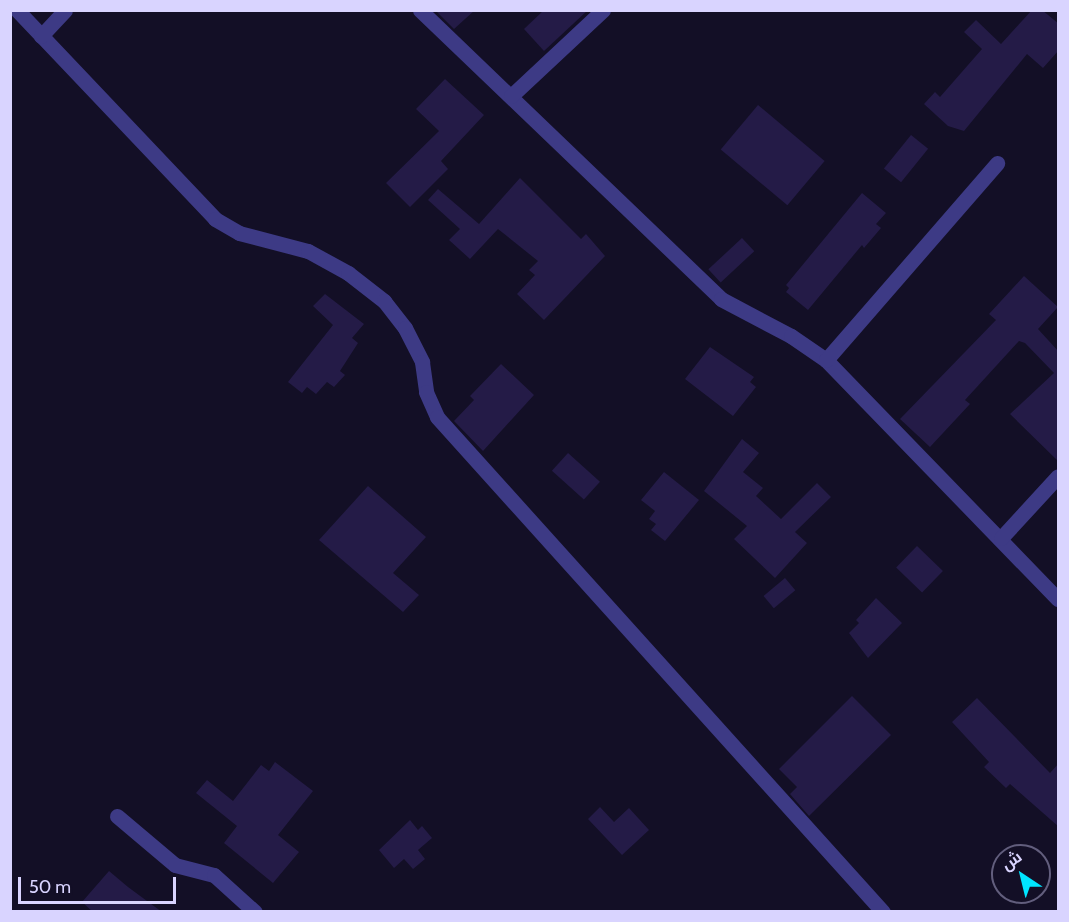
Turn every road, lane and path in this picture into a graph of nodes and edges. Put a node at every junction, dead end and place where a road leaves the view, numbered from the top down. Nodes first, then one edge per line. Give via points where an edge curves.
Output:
1 (17, 10) edge
2 (65, 10) edge
3 (420, 10) edge
4 (603, 10) edge
5 (41, 36) junction
6 (511, 96) junction
7 (997, 163) dead end
8 (826, 360) junction
9 (1059, 476) edge
10 (1002, 538) junction
11 (1059, 599) edge
12 (117, 816) dead end
13 (255, 912) edge
14 (883, 912) edge

1 - 5 street
2 - 5 street
3 - 6 street
4 - 6 street
5 - 14 street via 215,219 239,233 308,251 348,273 384,301 405,328 422,362 426,392 437,417
6 - 8 street via 721,299 791,336
7 - 8 street
8 - 10 street
9 - 10 street
10 - 11 street
12 - 13 street via 175,865 214,875

